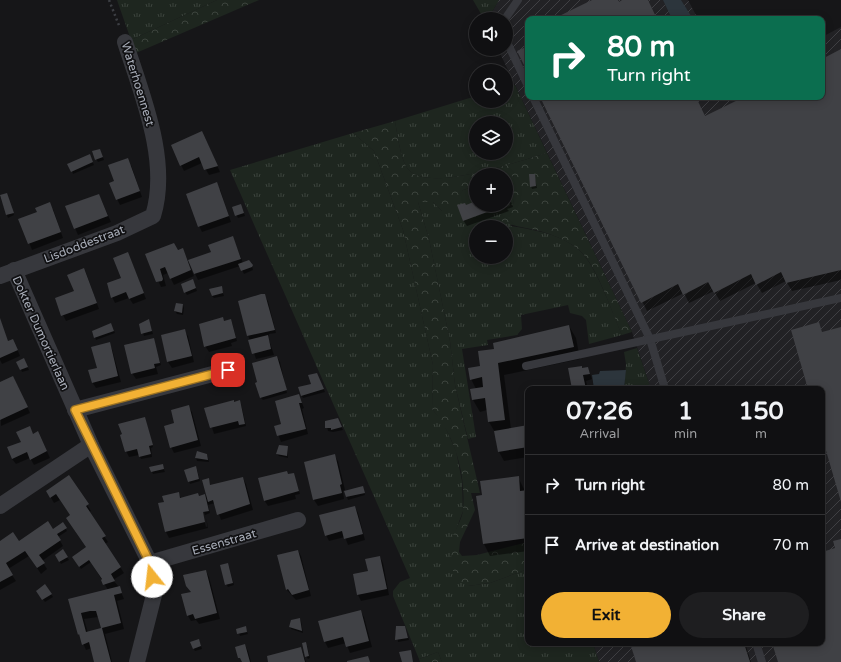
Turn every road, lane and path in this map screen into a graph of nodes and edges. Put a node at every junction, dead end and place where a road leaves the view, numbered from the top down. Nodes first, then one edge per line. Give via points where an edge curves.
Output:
1 (109, 0) edge
2 (518, 0) edge
3 (510, 12) edge
4 (125, 42) joint
5 (513, 55) edge
6 (525, 80) edge
7 (534, 100) edge
8 (153, 216) joint
9 (7, 273) edge
10 (841, 298) edge
11 (650, 339) junction
12 (526, 366) dead end
13 (228, 370) dead end
14 (664, 386) edge
15 (75, 410) junction
16 (91, 445) junction
17 (0, 506) edge
18 (298, 520) dead end
19 (150, 563) junction
20 (757, 646) edge
21 (137, 662) edge
22 (762, 662) edge

1 - 4 path, Waterhoennest
2 - 3 lane
4 - 8 street, Waterhoennest via 151,124 158,179 158,200
5 - 6 lane
7 - 11 lane
8 - 9 street, Lisdoddestraat via 117,233
9 - 15 street, Dokter Dumortierlaan
10 - 11 lane
11 - 12 lane
11 - 14 lane
13 - 15 street
15 - 16 street, Dokter Dumortierlaan
16 - 17 street
16 - 19 street, Dokter Dumortierlaan
18 - 19 street, Essenstraat
19 - 21 street, Dokter Dumortierlaan via 155,591
20 - 22 lane

